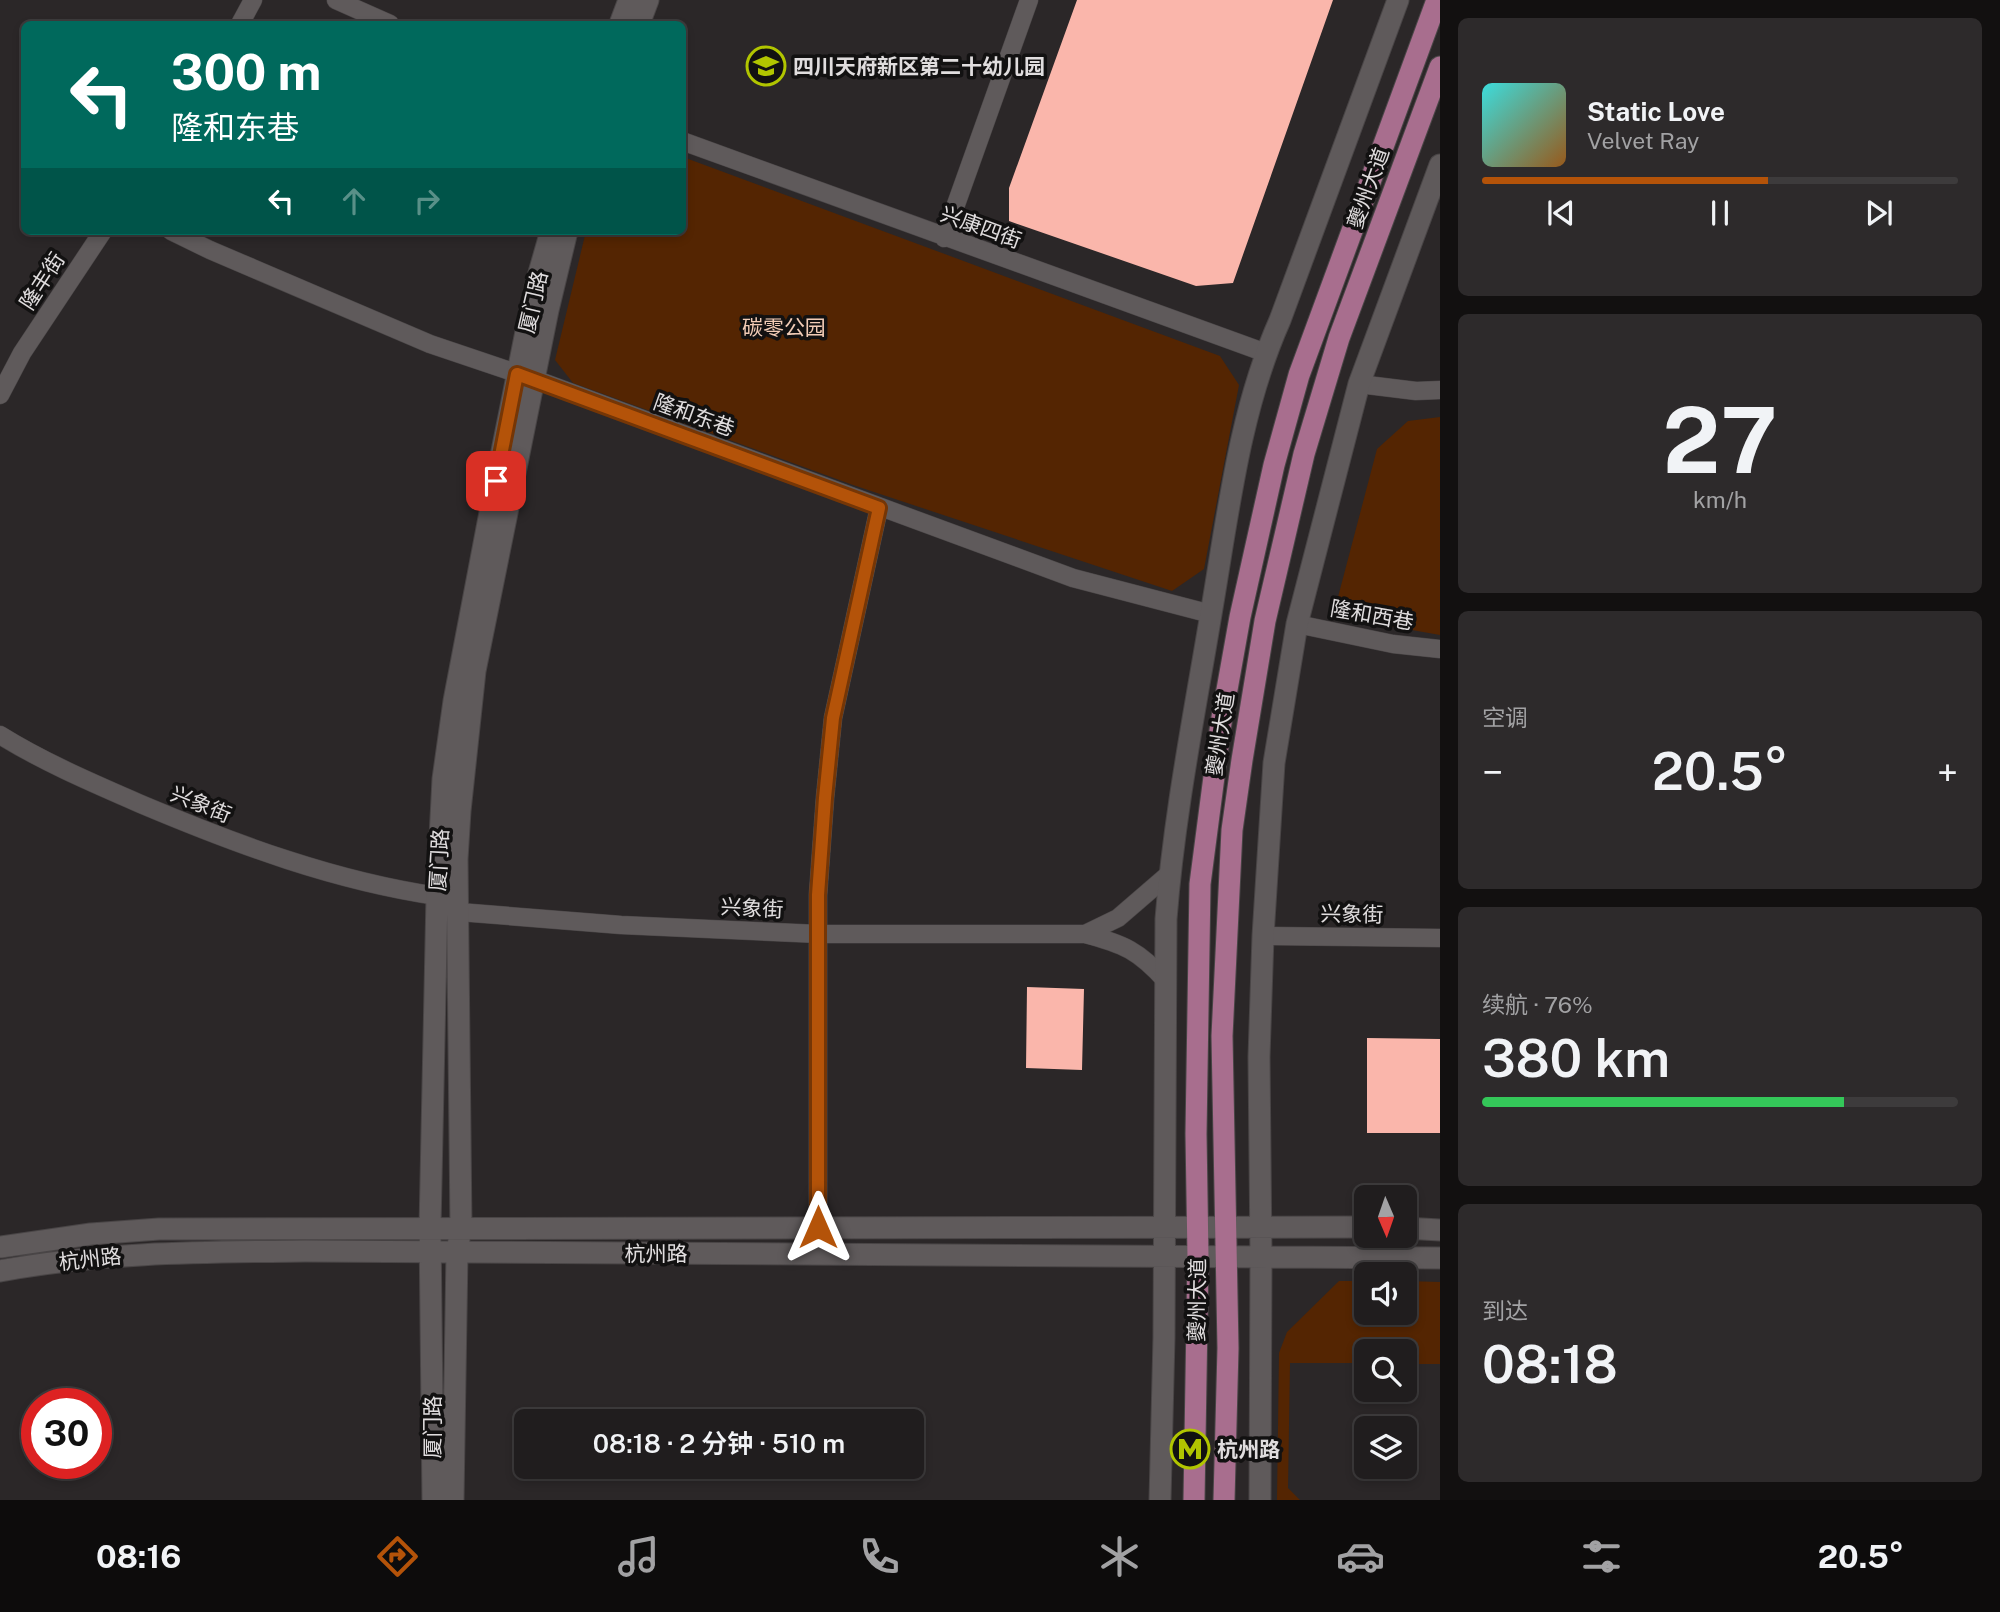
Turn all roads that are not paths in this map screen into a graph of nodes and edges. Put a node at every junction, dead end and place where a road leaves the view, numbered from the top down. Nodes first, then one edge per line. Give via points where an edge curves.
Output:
1 (253, 0) edge
2 (336, 0) edge
3 (629, 0) edge
4 (648, 0) edge
5 (1029, 0) edge
6 (1398, 0) edge
7 (1437, 0) edge
8 (242, 21) edge
9 (383, 21) edge
10 (621, 21) edge
11 (640, 21) edge
12 (1440, 67) edge
13 (686, 142) edge
14 (1440, 164) edge
15 (100, 235) edge
16 (179, 235) edge
17 (550, 235) edge
18 (566, 235) edge
19 (944, 238) junction
20 (1266, 353) junction
21 (525, 377) junction
22 (1359, 384) junction
23 (1440, 390) edge
24 (0, 395) edge
25 (879, 508) junction
26 (1211, 614) junction
27 (1297, 624) junction
28 (1440, 649) edge
29 (0, 735) edge
30 (1169, 874) junction
31 (437, 896) junction
32 (459, 912) junction
33 (1085, 933) junction
34 (819, 934) junction
35 (1263, 936) junction
36 (1440, 938) edge
37 (1166, 981) junction
38 (1198, 1226) junction
39 (1225, 1226) junction
40 (818, 1227) junction
41 (1163, 1227) junction
42 (1261, 1227) junction
43 (1354, 1227) edge
44 (430, 1228) junction
45 (461, 1228) junction
46 (1418, 1229) edge
47 (1440, 1230) edge
48 (0, 1247) edge
49 (430, 1252) junction
50 (457, 1252) junction
51 (1163, 1256) junction
52 (1198, 1257) junction
53 (1226, 1257) junction
54 (1261, 1257) junction
55 (1440, 1258) edge
56 (0, 1271) edge
57 (433, 1500) edge
58 (453, 1500) edge
59 (1160, 1500) edge
60 (1194, 1500) edge
61 (1224, 1500) edge
62 (1260, 1500) edge

1 - 8 street
2 - 9 street
3 - 10 main road
4 - 11 main road
5 - 19 street
6 - 20 main road, 夔州大道
7 - 38 main road, 夔州大道 via 1299,375 1240,617 1200,884 1195,1134
12 - 39 main road, 夔州大道 via 1339,338 1304,454 1265,621 1232,830 1222,1036
13 - 19 street, 兴康四街
14 - 22 main road
15 - 24 street, 隆丰街 via 22,353
16 - 21 street, 隆和东巷 via 430,344
17 - 21 main road, 厦门路 via 535,287
18 - 21 main road, 厦门路
19 - 20 street, 兴康四街
20 - 26 main road, 夔州大道 via 1237,464
21 - 25 street, 隆和东巷
21 - 31 main road, 厦门路 via 454,701 443,779
21 - 32 main road, 厦门路 via 475,671 460,811
22 - 23 street
22 - 27 main road
25 - 26 street, 隆和东巷 via 1073,578
25 - 34 street via 833,718 818,895
26 - 30 main road, 夔州大道
27 - 28 street, 隆和西巷
27 - 35 main road via 1274,763
29 - 31 street, 兴象街 via 99,786 279,859
30 - 33 street, 兴象街 via 1118,918
30 - 37 main road, 夔州大道
31 - 44 main road, 厦门路
32 - 34 street, 兴象街
32 - 45 main road, 厦门路
33 - 34 street, 兴象街
33 - 37 street, 兴象街 via 1126,946
34 - 40 street
35 - 36 street, 兴象街
35 - 42 main road
37 - 41 main road, 夔州大道
38 - 39 main road, 杭州路
38 - 41 main road, 杭州路
38 - 52 main road, 夔州大道
39 - 42 main road, 杭州路
39 - 53 main road, 夔州大道
40 - 41 main road, 杭州路
40 - 45 main road, 杭州路
41 - 51 main road, 夔州大道
42 - 43 main road, 杭州路
42 - 54 main road
44 - 45 main road, 杭州路
44 - 48 main road, 杭州路 via 159,1229
44 - 49 main road, 厦门路
45 - 50 main road, 厦门路
46 - 47 main road
49 - 50 main road, 杭州路
49 - 56 main road, 杭州路 via 139,1254
49 - 57 main road, 厦门路
50 - 51 main road, 杭州路
50 - 58 main road, 厦门路
51 - 52 main road, 杭州路
51 - 59 main road, 夔州大道
52 - 53 main road, 杭州路
52 - 60 main road, 夔州大道
53 - 54 main road, 杭州路
53 - 61 main road, 夔州大道
54 - 55 main road, 杭州路
54 - 62 main road

